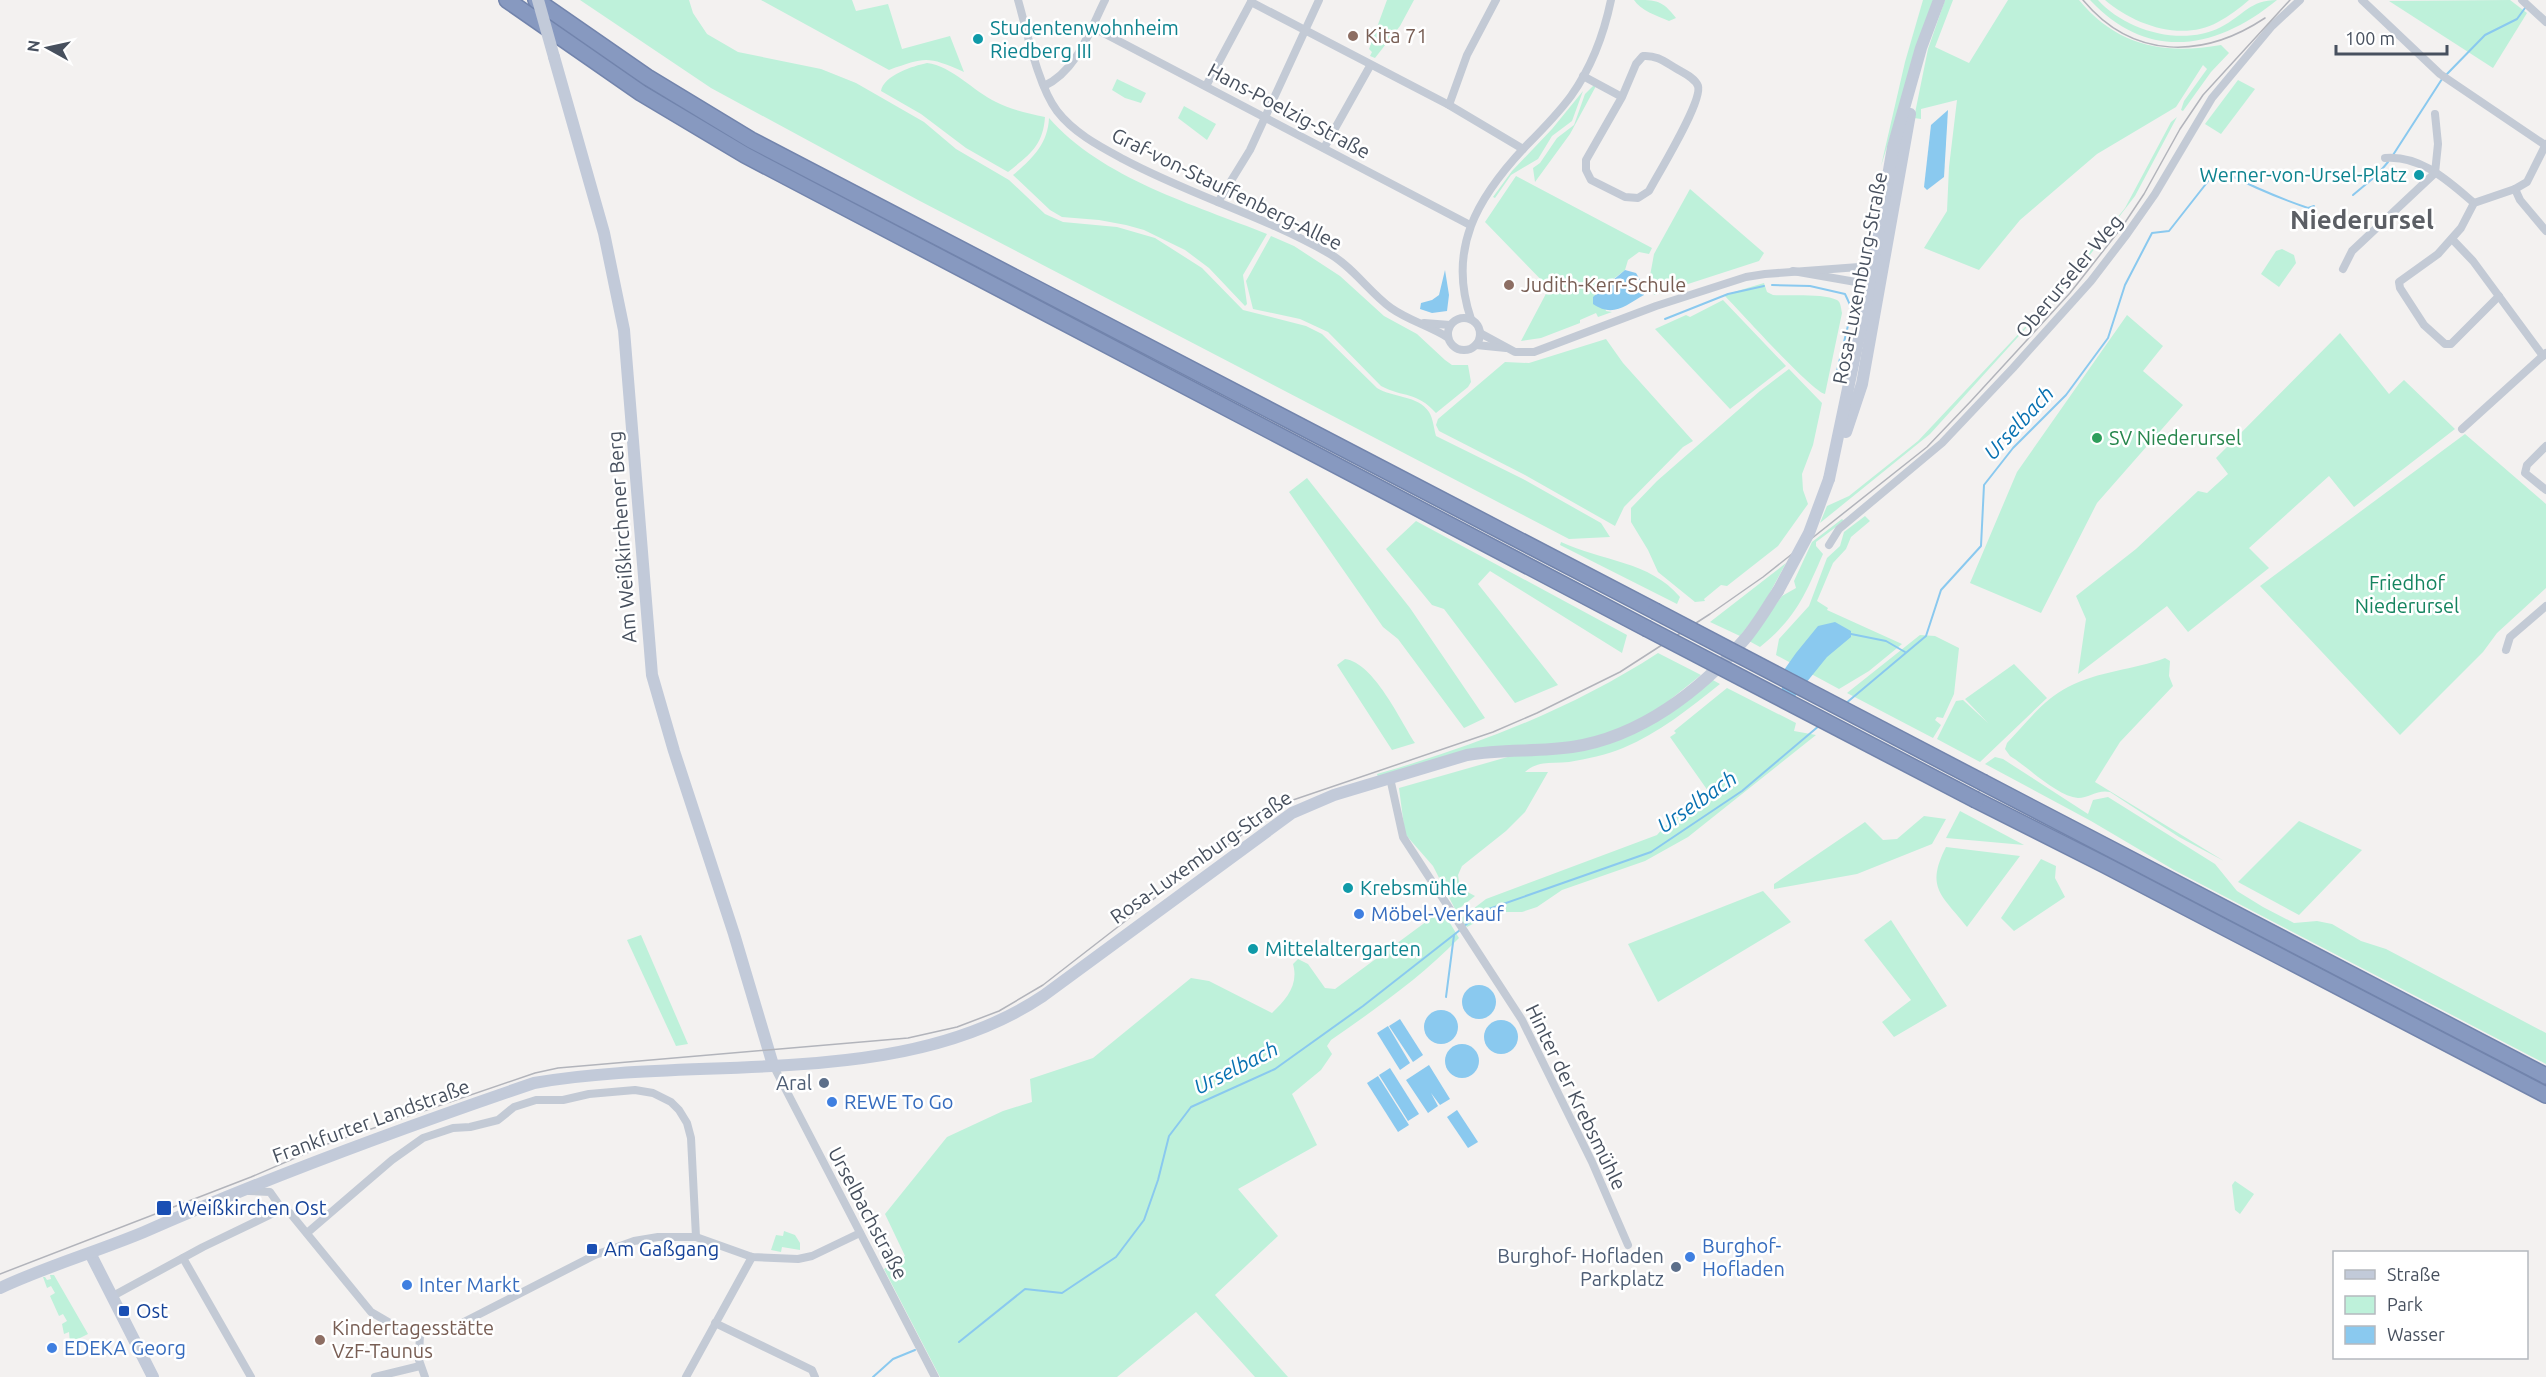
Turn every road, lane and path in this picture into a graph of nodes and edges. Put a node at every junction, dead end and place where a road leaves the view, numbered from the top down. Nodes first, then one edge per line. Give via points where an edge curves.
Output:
1 (507, 0) edge
2 (537, 0) edge
3 (1018, 0) edge
4 (1105, 0) edge
5 (1319, 0) edge
6 (1496, 0) edge
7 (1611, 0) edge
8 (1939, 0) edge
9 (2300, 0) edge
10 (2362, 0) edge
11 (2522, 0) edge
12 (1251, 1) edge
13 (2546, 22) edge
14 (1092, 27) junction
15 (1305, 32) junction
16 (1370, 66) junction
17 (1583, 76) junction
18 (1913, 80) junction
19 (1044, 86) junction
20 (1206, 86) junction
21 (1622, 97) junction
22 (1449, 105) junction
23 (2434, 114) dead end
24 (1266, 118) junction
25 (2546, 147) edge
26 (1324, 148) junction
27 (1523, 149) junction
28 (2385, 158) dead end
29 (2435, 173) junction
30 (2515, 189) junction
31 (1218, 202) junction
32 (2474, 203) junction
33 (1470, 225) junction
34 (2546, 231) edge
35 (2452, 239) junction
36 (1872, 268) junction
37 (2343, 269) dead end
38 (1793, 271) junction
39 (1881, 280) junction
40 (1869, 286) junction
41 (1463, 289) junction
42 (2499, 296) junction
43 (1460, 318) junction
44 (1472, 319) junction
45 (1420, 323) junction
46 (1450, 325) junction
47 (1480, 333) junction
48 (1448, 337) junction
49 (1476, 345) junction
50 (1506, 348) junction
51 (2544, 354) edge
52 (2462, 429) dead end
53 (2546, 446) edge
54 (1829, 479) junction
55 (2546, 490) edge
56 (1829, 545) dead end
57 (2546, 606) edge
58 (2506, 650) dead end
59 (1390, 778) junction
60 (772, 1065) junction
61 (2546, 1076) edge
62 (2546, 1095) edge
63 (243, 1191) junction
64 (282, 1209) junction
65 (307, 1233) junction
66 (860, 1233) junction
67 (696, 1238) junction
68 (1628, 1245) dead end
69 (90, 1252) junction
70 (752, 1257) junction
71 (183, 1258) junction
72 (0, 1288) edge
73 (111, 1297) junction
74 (715, 1323) junction
75 (420, 1332) junction
76 (420, 1366) junction
77 (153, 1377) edge
78 (251, 1377) edge
79 (375, 1377) edge
80 (425, 1377) edge
81 (686, 1377) edge
82 (815, 1377) edge
83 (935, 1377) edge

1 - 62 highway, bridge via 641,93 745,155
2 - 60 main road, Am Weißkirchener Berg, bridge via 604,233 624,330 652,675
2 - 61 highway, bridge via 647,77 761,145
3 - 19 street, Graf-von-Stauffenberg-Allee
4 - 14 street
5 - 15 street
6 - 22 street via 1467,55
7 - 17 street via 1606,25
8 - 18 main road, Rosa-Luxemburg-Straße
9 - 56 street, Oberurseler Weg via 2272,26 2212,98 2155,194 2091,281 1942,443 1839,529
10 - 25 street via 2440,74
11 - 13 street
12 - 15 street
12 - 20 street
14 - 19 street via 1064,74
14 - 20 street, Hans-Poelzig-Straße
15 - 16 street
15 - 24 street
16 - 22 street
16 - 26 street
17 - 21 street
17 - 27 street via 1553,119
18 - 36 main road, Rosa-Luxemburg-Straße via 1893,147
18 - 39 main road, Rosa-Luxemburg-Straße
19 - 31 street, Graf-von-Stauffenberg-Allee via 1058,112 1083,136 1146,171
20 - 24 street, Hans-Poelzig-Straße
21 - 21 street via 1586,160 1586,170 1591,180 1625,197 1638,198 1649,191 1692,113 1699,96 1698,86 1691,77 1663,60 1643,56
22 - 27 street
23 - 29 street via 2438,144
24 - 26 street, Hans-Poelzig-Straße
24 - 31 street
25 - 30 street via 2527,182
26 - 33 street, Hans-Poelzig-Straße
27 - 33 street
28 - 29 street via 2399,157
29 - 32 street
29 - 37 street via 2352,250
30 - 32 street
30 - 34 street
31 - 45 street, Graf-von-Stauffenberg-Allee via 1331,255 1390,308
32 - 35 street
33 - 41 street via 1462,258
35 - 42 street
35 - 42 street via 2438,255 2399,282 2424,325 2451,345
36 - 38 street, Graf-von-Stauffenberg-Allee
36 - 39 street
36 - 40 main road, Rosa-Luxemburg-Straße
38 - 40 street, Graf-von-Stauffenberg-Allee
38 - 50 street, Graf-von-Stauffenberg-Allee via 1746,277 1534,352 1522,354
39 - 40 street
39 - 54 main road, Rosa-Luxemburg-Straße via 1862,384
40 - 54 main road, Rosa-Luxemburg-Straße
41 - 43 street
41 - 44 street
42 - 51 street
43 - 44 street
43 - 46 street
44 - 47 street
45 - 46 street, Graf-von-Stauffenberg-Allee
45 - 48 street, Graf-von-Stauffenberg-Allee
46 - 48 street
47 - 49 street
47 - 50 street, Graf-von-Stauffenberg-Allee
48 - 49 street, Graf-von-Stauffenberg-Allee via 1454,348 1460,350
49 - 50 street, Graf-von-Stauffenberg-Allee
51 - 52 street
53 - 55 street via 2527,465 2525,473
54 - 59 main road, Rosa-Luxemburg-Straße, bridge via 1809,533 1778,591 1745,640 1706,679 1669,708 1624,733 1585,744 1485,752
57 - 58 street via 2510,637
59 - 60 main road, Rosa-Luxemburg-Straße via 1292,813 1042,996 999,1020 949,1039 880,1055
59 - 68 street, Hinter der Krebsmühle via 1403,837 1522,1020
60 - 63 main road, Frankfurter Landstraße via 534,1083 352,1146
60 - 66 street, Urselbachstraße
63 - 64 street via 270,1192
63 - 69 main road, Frankfurter Landstraße
64 - 65 street
64 - 71 street
65 - 67 street via 423,1138 498,1120 514,1107 536,1100 635,1090 664,1098 687,1122
65 - 75 street via 371,1312 394,1326
66 - 70 street via 806,1258
66 - 83 street, Urselbachstraße
67 - 70 street
67 - 75 street via 658,1237 627,1243 547,1278 458,1325
69 - 72 main road, Frankfurter Landstraße
69 - 73 main road
70 - 74 street
71 - 73 street
71 - 78 street
73 - 77 main road
74 - 81 street
74 - 82 street via 812,1370
75 - 76 street
76 - 79 street
76 - 80 street

